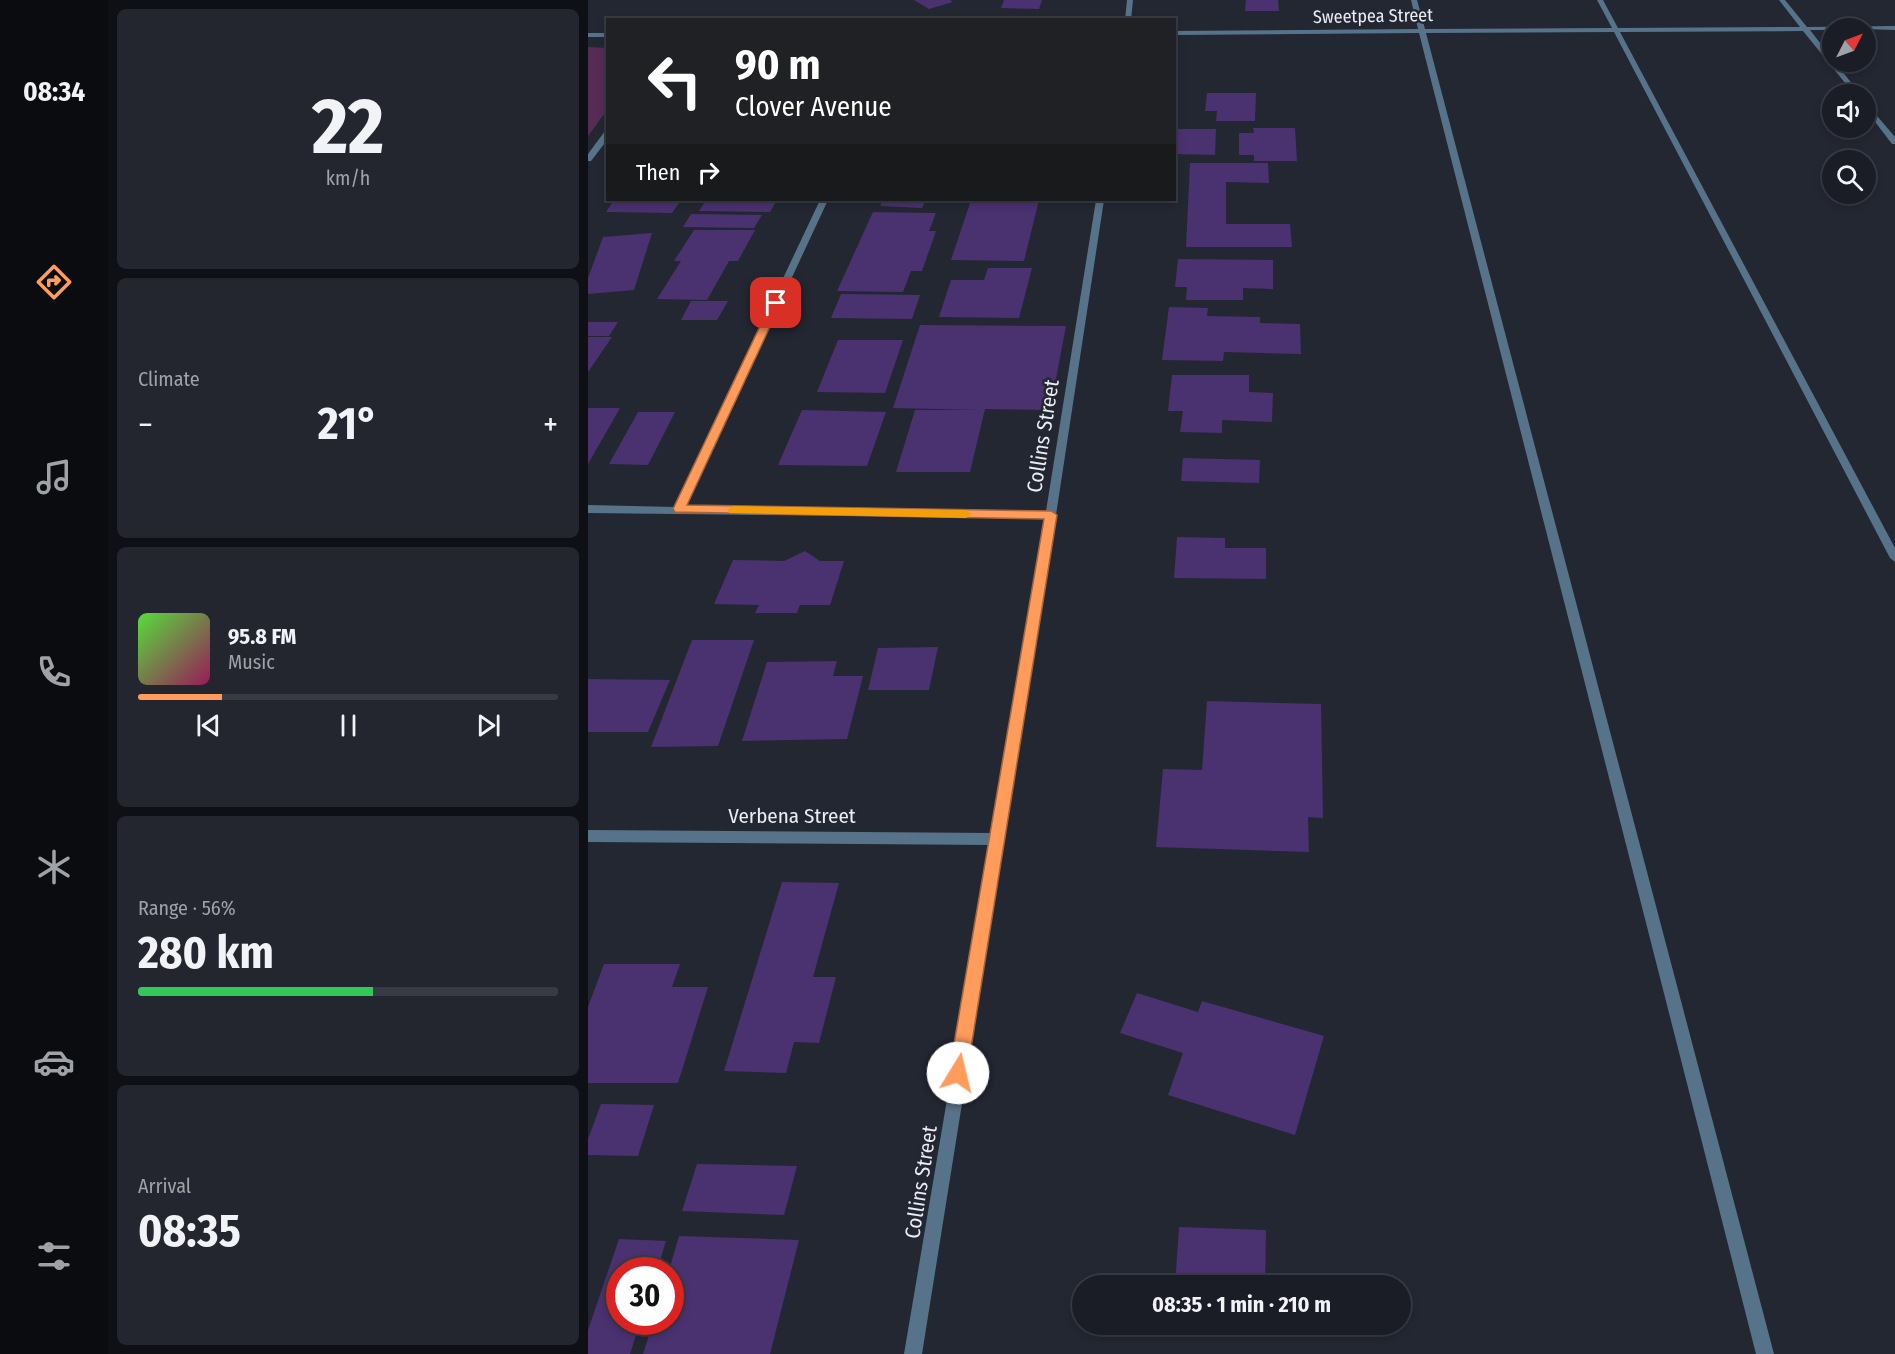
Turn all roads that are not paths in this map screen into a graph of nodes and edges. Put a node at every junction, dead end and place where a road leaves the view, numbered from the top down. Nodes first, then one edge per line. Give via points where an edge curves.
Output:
1 (1130, 0) edge
2 (1414, 0) edge
3 (1600, 0) edge
4 (1782, 0) edge
5 (1128, 18) edge
6 (1616, 28) junction
7 (1805, 28) junction
8 (1895, 28) edge
9 (1422, 31) junction
10 (1176, 33) edge
11 (588, 35) edge
12 (606, 35) edge
13 (1849, 84) edge
14 (1876, 118) edge
15 (606, 136) edge
16 (1895, 142) edge
17 (588, 159) edge
18 (824, 201) edge
19 (1100, 201) edge
20 (588, 509) edge
21 (679, 509) junction
22 (1051, 515) junction
23 (1895, 558) edge
24 (588, 836) edge
25 (996, 838) junction
26 (913, 1354) edge
27 (1765, 1354) edge

1 - 5 street
2 - 9 street
3 - 6 street
4 - 7 street
6 - 7 street, Sweetpea Street
6 - 9 street, Sweetpea Street
6 - 23 street
7 - 8 street, Sweetpea Street
7 - 13 street
9 - 10 street, Sweetpea Street
9 - 27 street
11 - 12 street
14 - 16 street
15 - 17 street
18 - 21 street
19 - 22 street, Collins Street
20 - 21 street
21 - 22 street
22 - 25 street, Collins Street
24 - 25 street, Verbena Street
25 - 26 street, Collins Street

